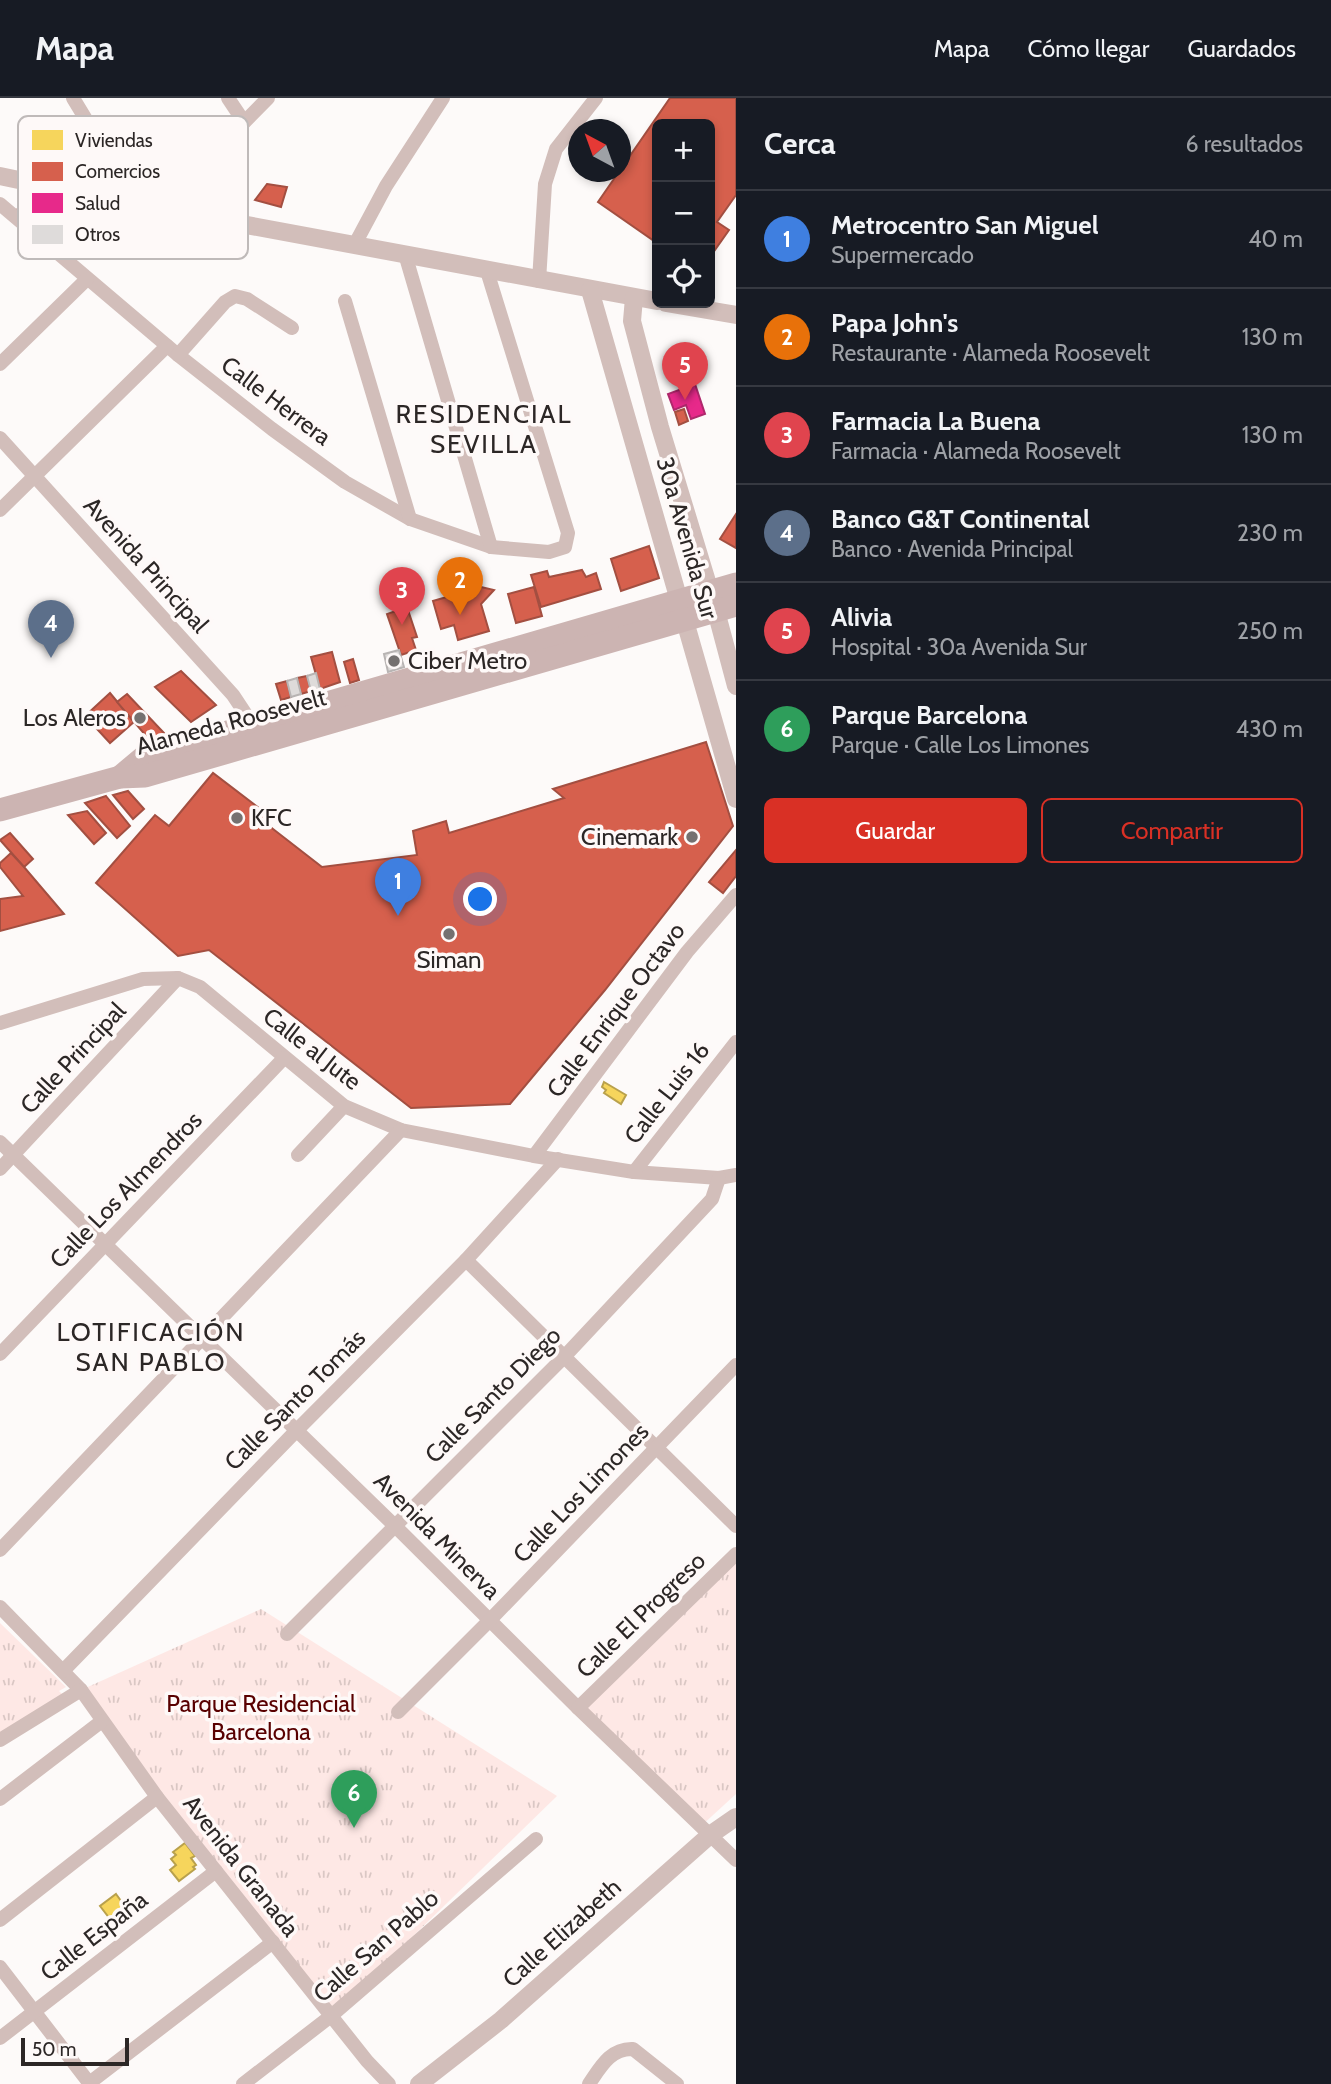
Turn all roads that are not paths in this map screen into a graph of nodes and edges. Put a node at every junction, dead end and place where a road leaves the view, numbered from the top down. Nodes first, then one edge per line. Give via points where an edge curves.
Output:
1 (73, 98) edge
2 (228, 98) edge
3 (268, 98) edge
4 (443, 98) edge
5 (596, 98) edge
6 (84, 116) edge
7 (240, 116) edge
8 (248, 118) edge
9 (3, 212) edge
10 (18, 224) edge
11 (248, 225) edge
12 (355, 244) junction
13 (405, 254) junction
14 (62, 259) edge
15 (487, 271) junction
16 (87, 279) junction
17 (539, 281) junction
18 (590, 290) junction
19 (634, 298) junction
20 (345, 301) dead end
21 (652, 301) edge
22 (695, 308) edge
23 (736, 315) edge
24 (292, 328) dead end
25 (172, 350) junction
26 (0, 364) edge
27 (0, 438) edge
28 (36, 477) junction
29 (0, 510) edge
30 (410, 519) junction
31 (491, 547) junction
32 (736, 584) edge
33 (721, 602) edge
34 (682, 609) junction
35 (736, 686) edge
36 (253, 725) junction
37 (120, 777) junction
38 (735, 794) edge
39 (0, 810) edge
40 (736, 895) edge
41 (178, 978) junction
42 (0, 1023) edge
43 (736, 1042) edge
44 (284, 1058) junction
45 (344, 1106) junction
46 (401, 1130) junction
47 (0, 1142) edge
48 (298, 1155) dead end
49 (13, 1156) junction
50 (534, 1156) junction
51 (558, 1159) junction
52 (0, 1169) edge
53 (634, 1172) junction
54 (736, 1175) edge
55 (719, 1178) junction
56 (105, 1246) junction
57 (466, 1260) junction
58 (202, 1340) junction
59 (0, 1354) edge
60 (564, 1357) junction
61 (736, 1365) edge
62 (297, 1430) junction
63 (656, 1447) junction
64 (736, 1525) edge
65 (395, 1526) junction
66 (0, 1550) edge
67 (736, 1554) edge
68 (0, 1606) edge
69 (489, 1620) junction
70 (287, 1634) dead end
71 (63, 1671) junction
72 (81, 1690) junction
73 (578, 1709) junction
74 (397, 1712) dead end
75 (102, 1721) junction
76 (0, 1740) edge
77 (157, 1797) junction
78 (0, 1799) edge
79 (736, 1817) edge
80 (710, 1835) junction
81 (536, 1839) dead end
82 (736, 1860) edge
83 (216, 1871) junction
84 (0, 1920) edge
85 (273, 1942) junction
86 (0, 1967) edge
87 (34, 2011) junction
88 (331, 2016) junction
89 (0, 2038) edge
90 (89, 2084) edge
91 (243, 2084) edge
92 (389, 2084) edge
93 (419, 2084) edge
94 (589, 2084) edge
95 (677, 2084) edge

1 - 6 street
2 - 7 street
3 - 8 street
4 - 12 street
5 - 17 street via 556,149 544,184
9 - 10 street, Calle Herrera
11 - 12 street
12 - 13 street
13 - 15 street
13 - 31 street
14 - 16 street, Calle Herrera
15 - 17 street
15 - 31 street, Calle Herrera via 568,533 565,547 549,552
16 - 25 street, Calle Herrera
16 - 26 street
17 - 18 street
18 - 19 street
18 - 34 street, 30a Avenida Sur
19 - 21 street
19 - 33 street, 30a Avenida Sur via 632,321 656,414
20 - 30 street
22 - 23 street
24 - 25 street via 235,296
25 - 28 street
25 - 30 street, Calle Herrera via 345,482
27 - 28 street, Avenida Principal
28 - 29 street
28 - 36 street, Avenida Principal via 233,695
30 - 31 street, Calle Herrera
32 - 33 highway, Alameda Roosevelt
33 - 34 highway, Alameda Roosevelt
33 - 35 street, 30a Avenida Sur
34 - 36 highway, Alameda Roosevelt
34 - 37 highway, Alameda Roosevelt via 145,776
34 - 38 street, 30a Avenida Sur
36 - 37 highway, Alameda Roosevelt via 145,756
37 - 39 highway
40 - 50 street, Calle Enrique Octavo via 687,952
41 - 42 street, Calle al Jute via 143,979
41 - 44 street, Calle al Jute via 200,987
41 - 49 street, Calle Principal
43 - 53 street, Calle Luis 16
44 - 45 street, Calle al Jute
44 - 56 street, Calle Los Almendros
45 - 46 street, Calle al Jute
45 - 48 street
46 - 50 street, Calle al Jute
46 - 58 street
47 - 49 street, Avenida Minerva
49 - 52 street, Calle Principal
49 - 56 street, Avenida Minerva
50 - 51 street, Calle al Jute
51 - 53 street, Calle al Jute
51 - 57 street, Calle Santo Tomás
53 - 55 street, Calle al Jute
54 - 55 street, Calle al Jute
55 - 60 street, Calle Santo Diego via 712,1199
56 - 58 street, Avenida Minerva
56 - 59 street, Calle Los Almendros
57 - 60 street
57 - 62 street, Calle Santo Tomás
58 - 62 street, Avenida Minerva
58 - 66 street
60 - 63 street
60 - 65 street, Calle Santo Diego
61 - 63 street, Calle Los Limones
62 - 65 street, Avenida Minerva
62 - 71 street, Calle Santo Tomás
63 - 64 street
63 - 69 street, Calle Los Limones
65 - 69 street, Avenida Minerva
65 - 70 street, Calle Santo Diego
67 - 73 street, Calle El Progreso
68 - 71 street, Avenida Granada
69 - 73 street, Avenida Minerva
69 - 74 street, Calle Los Limones
71 - 72 street, Avenida Granada
72 - 75 street, Avenida Granada
72 - 76 street
73 - 80 street, Avenida Minerva
75 - 77 street, Avenida Granada
75 - 78 street
77 - 83 street, Avenida Granada
77 - 84 street
79 - 80 street, Calle Elizabeth
80 - 82 street, Avenida Minerva
80 - 93 street, Calle Elizabeth via 502,2020
81 - 88 street, Calle San Pablo
83 - 85 street, Avenida Granada
83 - 87 street, Calle España
85 - 88 street, Avenida Granada
85 - 90 street
86 - 87 street
87 - 89 street, Calle España
87 - 90 street
88 - 91 street, Calle San Pablo
88 - 92 street, Avenida Granada
94 - 95 street via 615,2052 624,2049 632,2049

